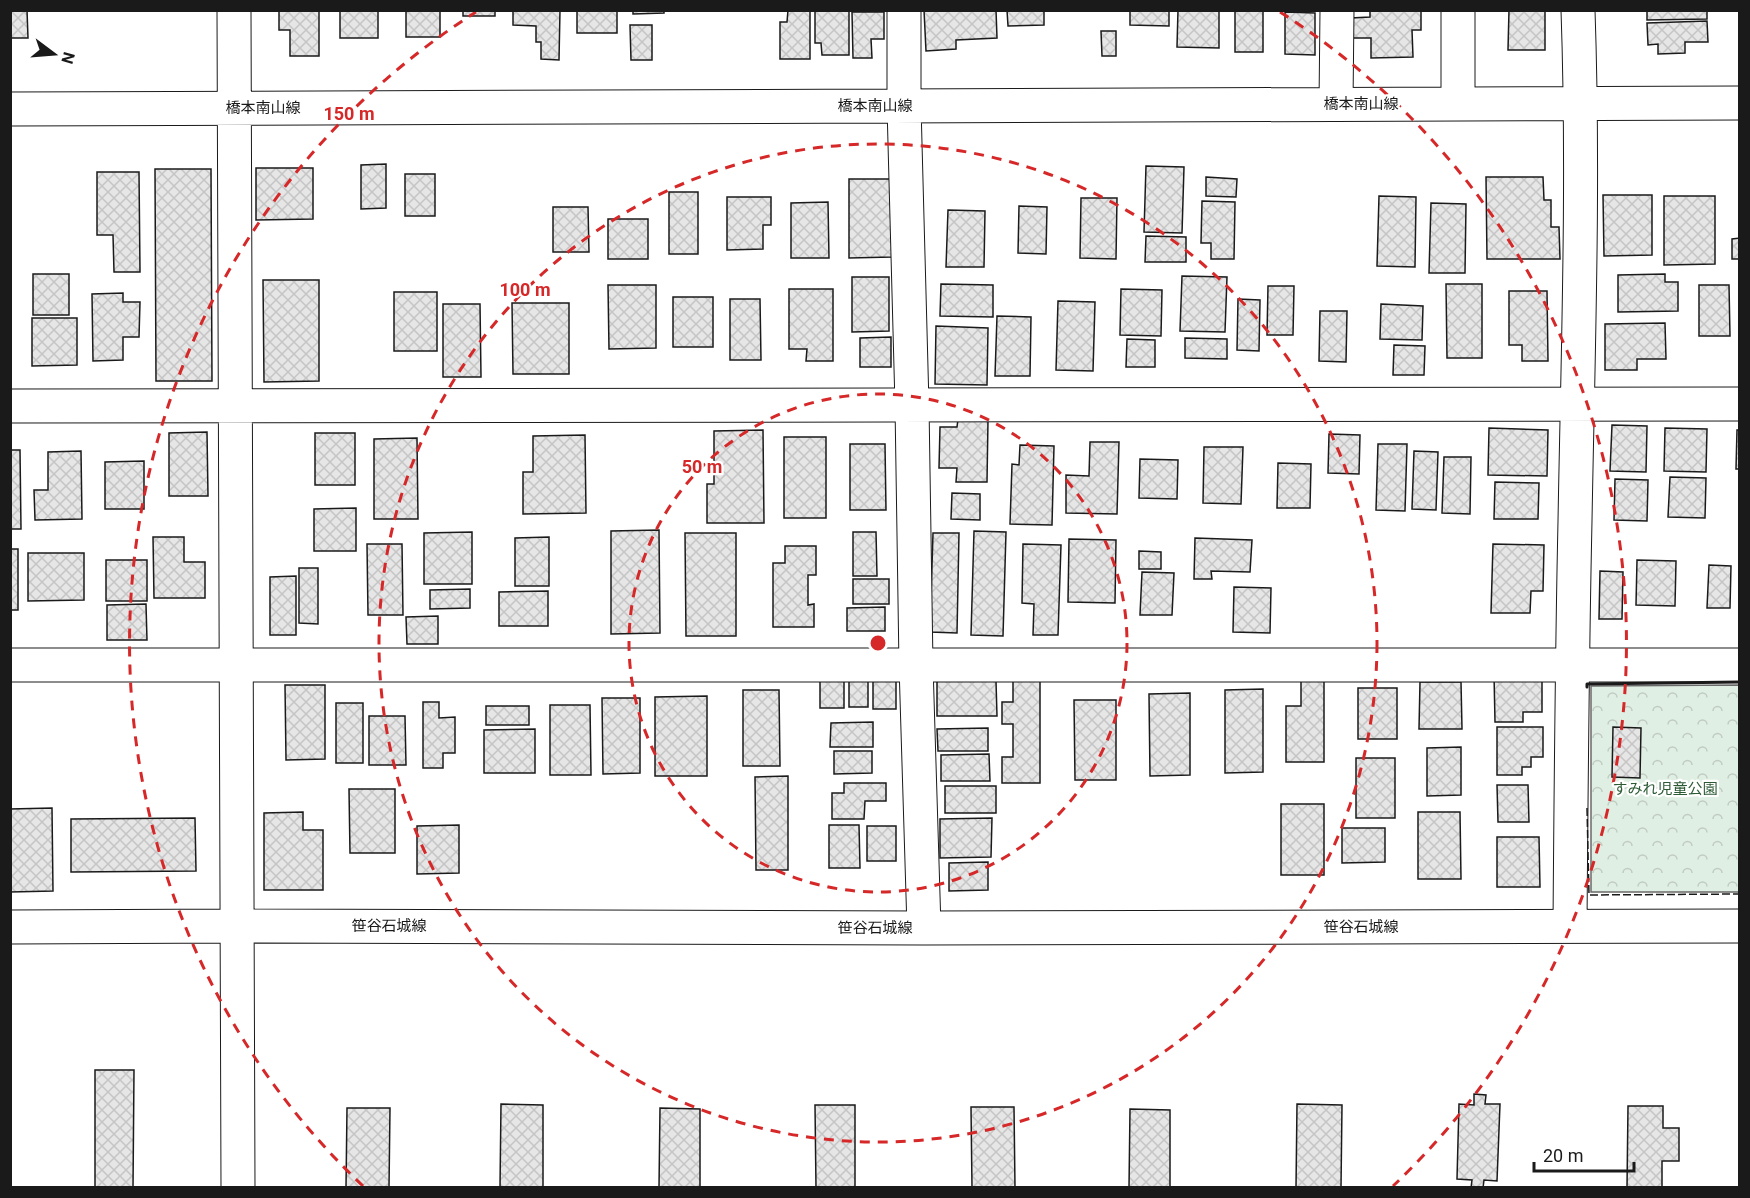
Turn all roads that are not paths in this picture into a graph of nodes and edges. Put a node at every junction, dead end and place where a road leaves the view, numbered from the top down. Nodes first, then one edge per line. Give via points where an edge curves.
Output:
1 (234, 10) edge
2 (904, 10) edge
3 (1337, 10) edge
4 (1458, 10) edge
5 (1578, 10) edge
6 (1581, 103) junction
7 (1740, 103) edge
8 (1336, 104) junction
9 (1458, 104) junction
10 (904, 106) junction
11 (234, 108) junction
12 (10, 109) edge
13 (1577, 404) junction
14 (1740, 404) edge
15 (912, 405) junction
16 (10, 406) edge
17 (235, 406) junction
18 (10, 665) edge
19 (236, 665) junction
20 (916, 665) junction
21 (1571, 665) junction
22 (1740, 665) edge
23 (237, 926) junction
24 (1570, 926) junction
25 (1740, 926) edge
26 (10, 927) edge
27 (924, 928) junction
28 (238, 1188) edge

1 - 11 street
2 - 10 street
3 - 8 street
4 - 9 street
5 - 6 street
6 - 7 street, 橋本南山線
6 - 9 street, 橋本南山線
6 - 13 street
8 - 9 street, 橋本南山線
8 - 10 street, 橋本南山線
10 - 11 street, 橋本南山線
10 - 15 street
11 - 12 street, 橋本南山線
11 - 17 street
13 - 14 street
13 - 15 street
13 - 21 street
15 - 17 street
15 - 20 street
16 - 17 street
17 - 19 street
18 - 19 street
19 - 20 street
19 - 23 street
20 - 21 street
20 - 27 street
21 - 22 street
21 - 24 street
23 - 26 street, 笹谷石城線
23 - 27 street, 笹谷石城線
23 - 28 street
24 - 25 street, 笹谷石城線
24 - 27 street, 笹谷石城線

